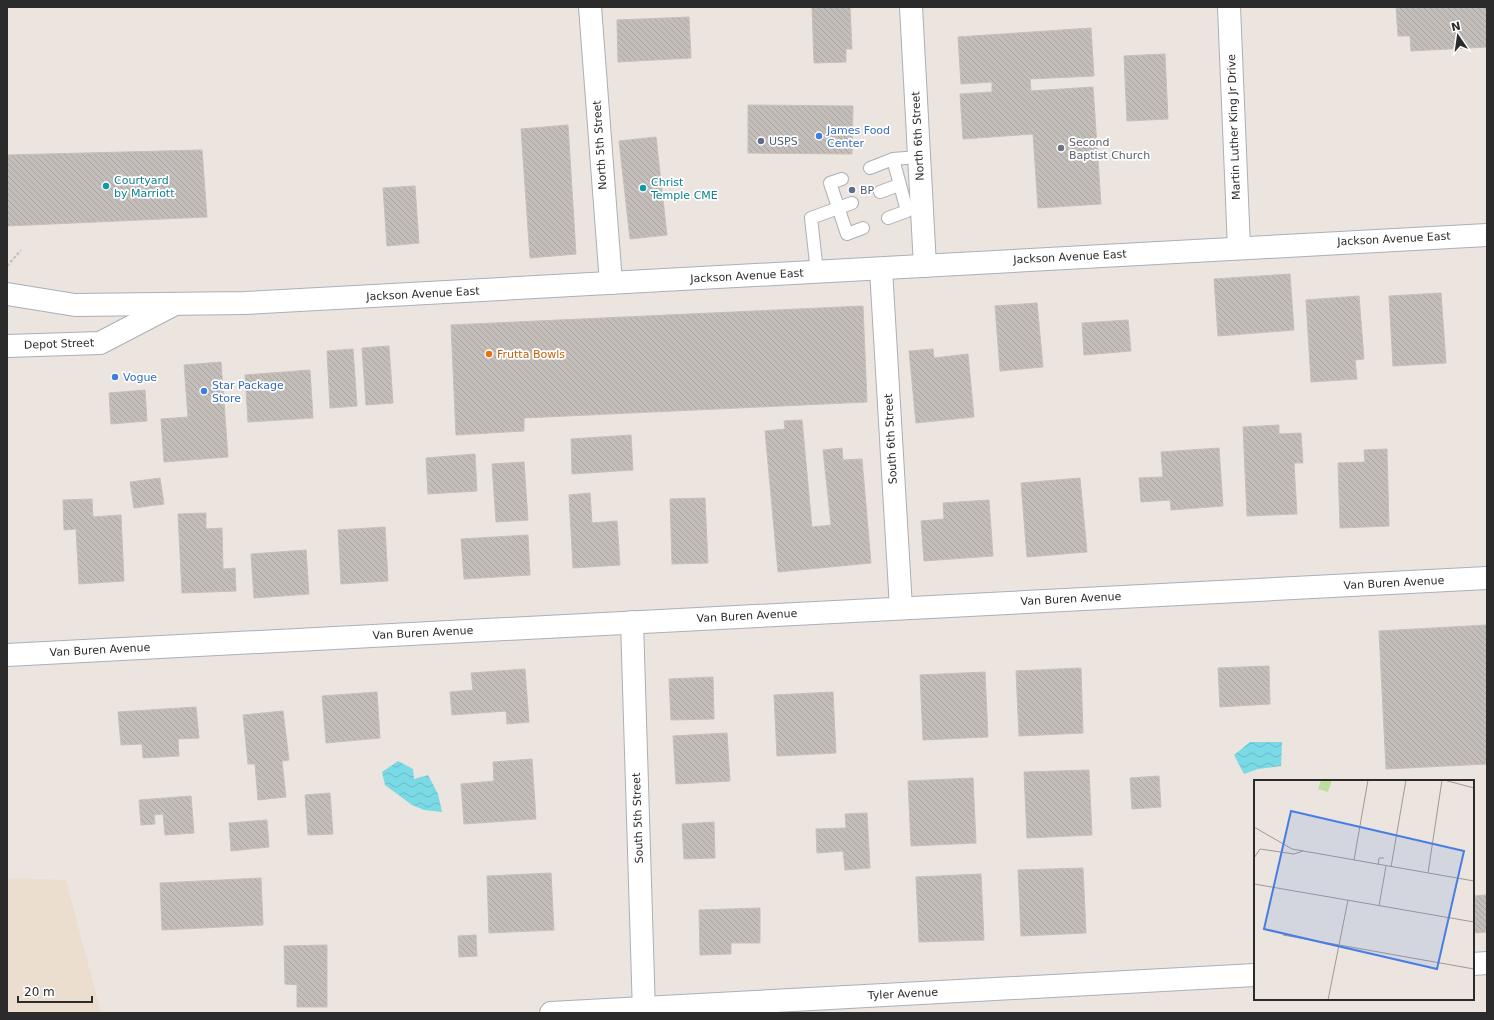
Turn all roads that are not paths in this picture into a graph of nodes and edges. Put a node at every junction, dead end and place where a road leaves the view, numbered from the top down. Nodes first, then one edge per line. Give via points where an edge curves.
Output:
1 (590, 7) edge
2 (911, 7) edge
3 (1229, 7) edge
4 (918, 157) junction
5 (893, 159) junction
6 (870, 168) dead end
7 (842, 178) dead end
8 (899, 185) junction
9 (880, 192) dead end
10 (852, 203) dead end
11 (838, 209) junction
12 (888, 218) dead end
13 (863, 228) dead end
14 (1487, 235) edge
15 (1239, 248) junction
16 (925, 266) junction
17 (881, 269) junction
18 (817, 272) junction
19 (611, 283) junction
20 (7, 294) edge
21 (173, 305) junction
22 (7, 346) edge
23 (1487, 578) edge
24 (900, 608) junction
25 (632, 622) junction
26 (7, 654) edge
27 (1487, 963) edge
28 (1474, 964) edge
29 (1254, 975) edge
30 (644, 1010) edge
31 (550, 1013) edge

1 - 19 street, North 5th Street
2 - 4 street, North 6th Street
3 - 15 street, Martin Luther King Jr Drive
4 - 5 lane
4 - 16 street, North 6th Street
5 - 6 lane
5 - 8 lane
7 - 11 lane via 830,183
8 - 9 lane
8 - 12 lane via 907,211
10 - 11 lane
11 - 13 lane via 847,234
11 - 18 lane via 810,218
14 - 15 street, Jackson Avenue East
15 - 16 street, Jackson Avenue East
16 - 17 street, Jackson Avenue East
17 - 18 street, Jackson Avenue East
17 - 24 street, South 6th Street
18 - 19 street, Jackson Avenue East
19 - 21 street, Jackson Avenue East
20 - 21 street, Jackson Avenue East via 75,305
21 - 22 street, Depot Street via 100,343
23 - 24 street, Van Buren Avenue
24 - 25 street, Van Buren Avenue
25 - 26 street, Van Buren Avenue
25 - 30 street, South 5th Street
27 - 28 street
29 - 30 street, Tyler Avenue
30 - 31 street, Tyler Avenue

